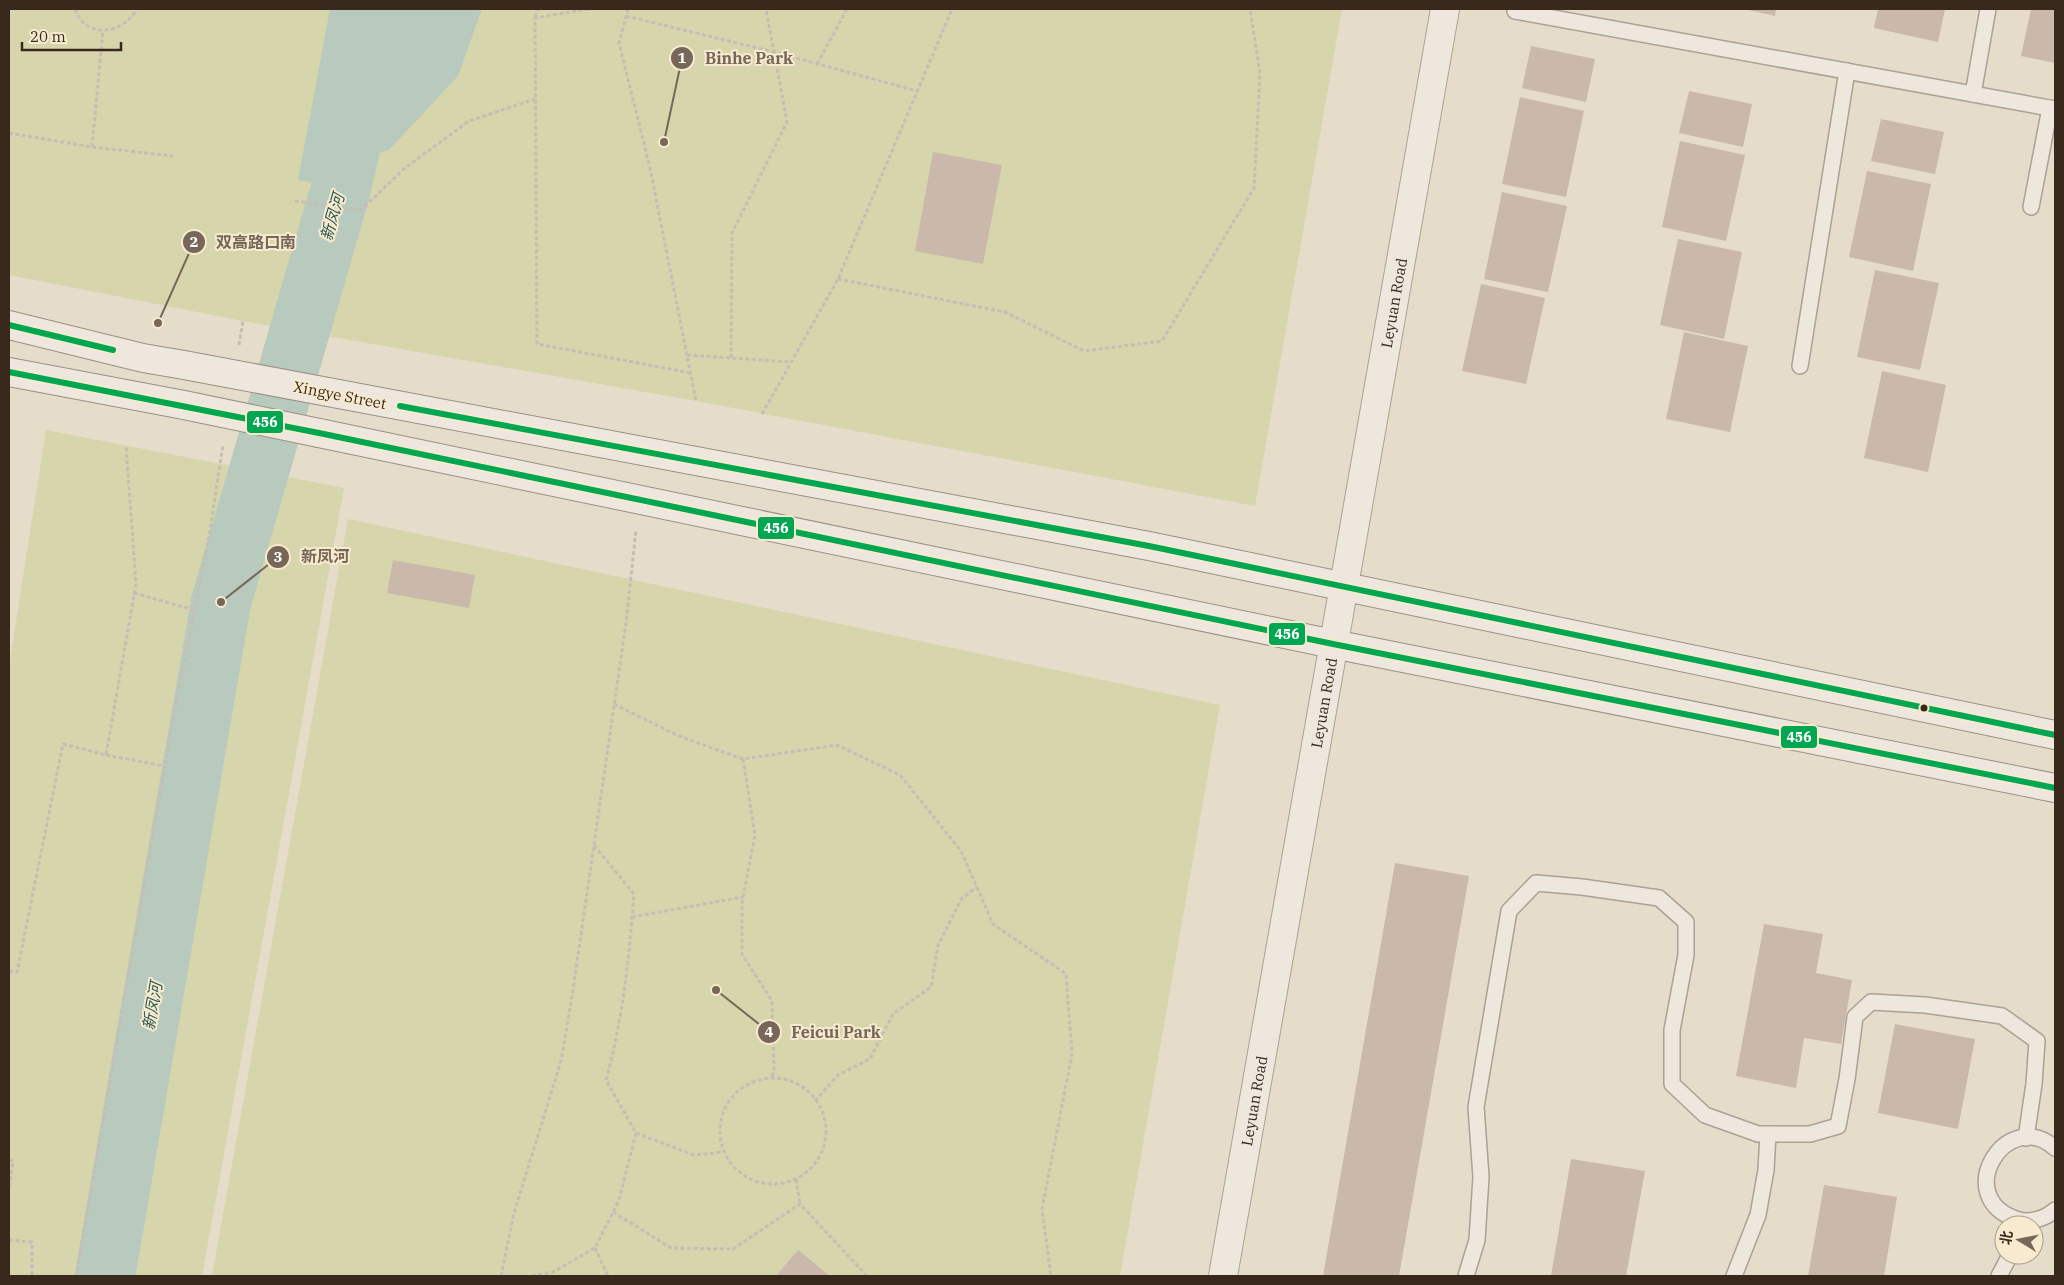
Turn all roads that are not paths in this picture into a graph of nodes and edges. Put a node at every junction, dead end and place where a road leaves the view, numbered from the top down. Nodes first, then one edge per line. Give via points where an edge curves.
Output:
1 (1444, 9) edge
2 (1515, 9) edge
3 (1988, 9) edge
4 (1846, 71) junction
5 (1973, 94) junction
6 (2052, 109) edge
7 (2031, 206) dead end
8 (9, 325) edge
9 (1800, 366) dead end
10 (9, 372) edge
11 (1343, 586) junction
12 (1333, 644) junction
13 (2055, 734) edge
14 (2055, 788) edge
15 (1768, 1134) junction
16 (2026, 1138) junction
17 (2055, 1148) edge
18 (2055, 1210) edge
19 (2007, 1215) edge
20 (2044, 1216) edge
21 (1223, 1276) edge
22 (1466, 1276) edge
23 (1734, 1276) edge

1 - 11 main road, Leyuan Road
2 - 4 lane
3 - 5 lane
4 - 5 lane
4 - 9 lane
5 - 6 lane
6 - 7 lane
8 - 11 main road, Xingye Street, bridge via 143,358 1149,546
10 - 12 main road, bridge via 184,405
11 - 12 main road, Leyuan Road
11 - 13 main road, Xingye Street
12 - 14 main road
12 - 21 main road, Leyuan Road
15 - 16 lane via 1810,1134 1838,1126 1855,1017 1871,1002 1925,1004 2002,1016 2037,1041
15 - 22 lane via 1758,1134 1705,1115 1672,1084 1672,1030 1686,955 1686,922 1659,898 1536,883 1509,911 1476,1107 1481,1177 1476,1240
15 - 23 lane via 1758,1215
16 - 17 lane via 2039,1139
16 - 19 lane via 2013,1140 2002,1147 1988,1168 1986,1182 1990,1196 1998,1209
18 - 20 lane

